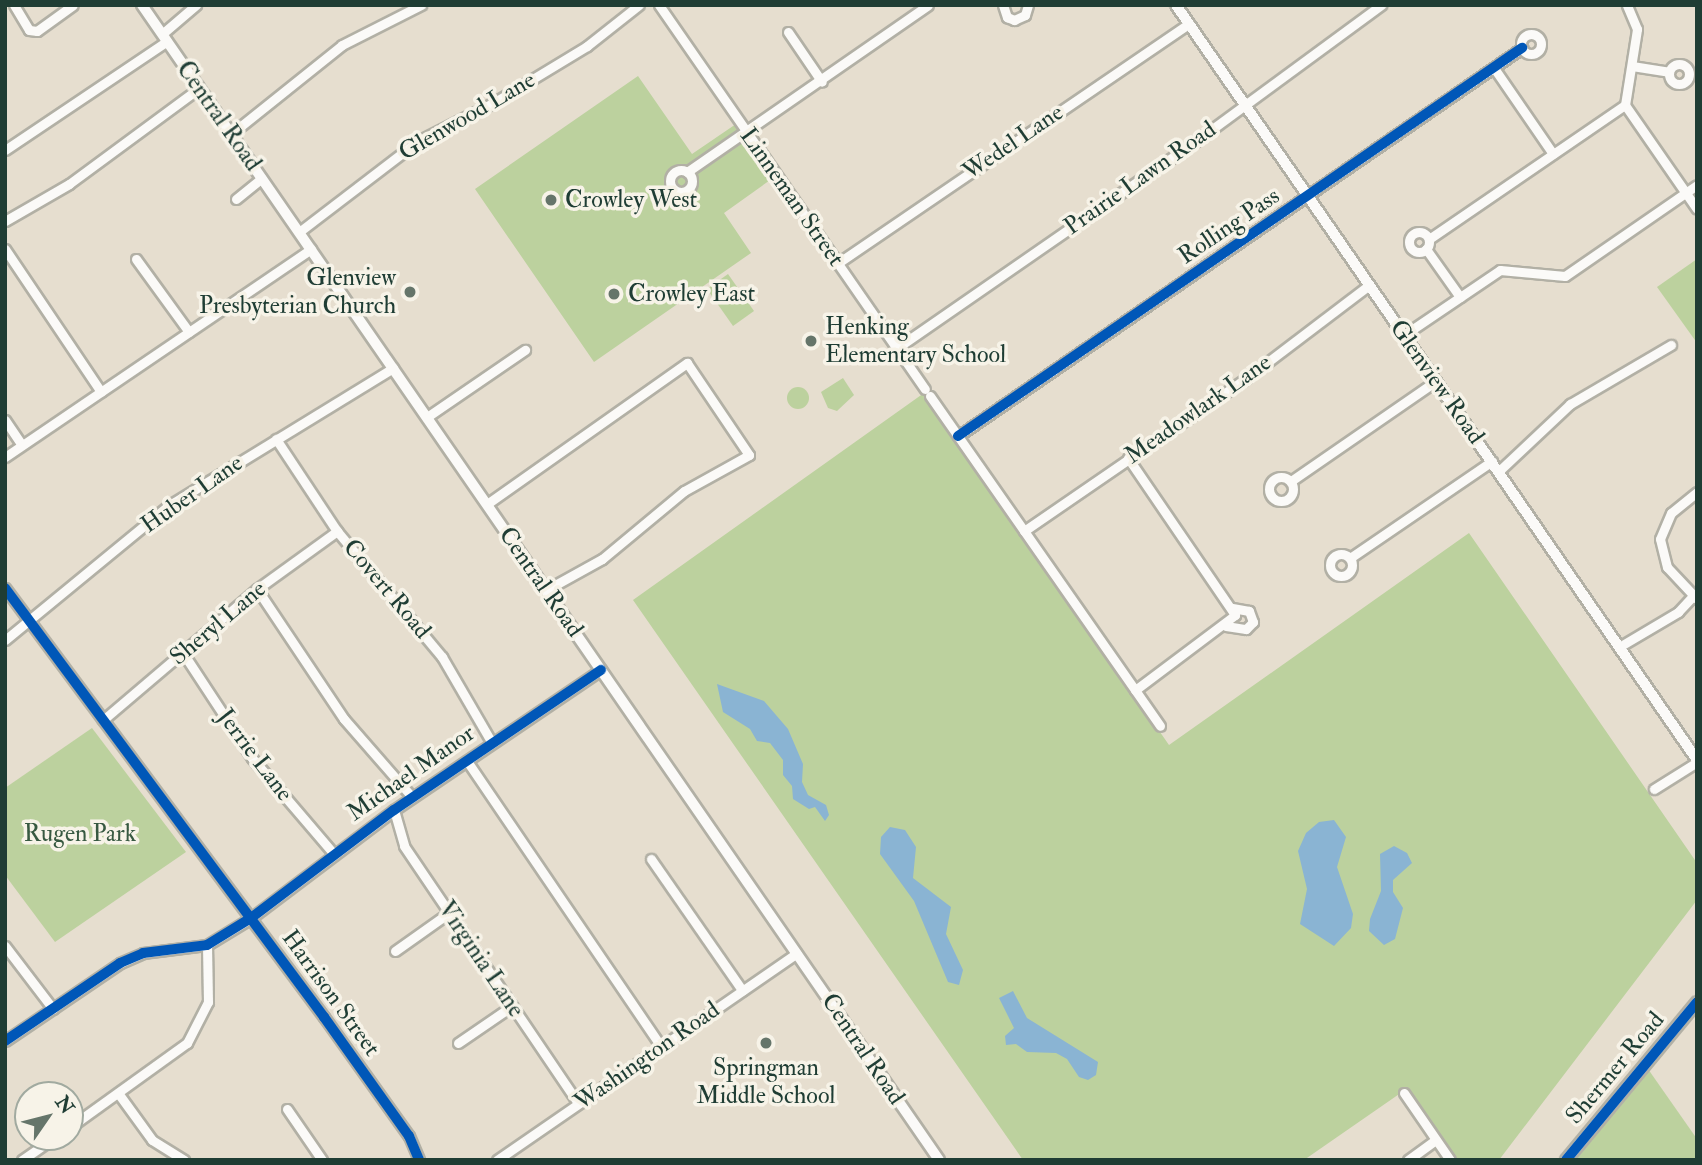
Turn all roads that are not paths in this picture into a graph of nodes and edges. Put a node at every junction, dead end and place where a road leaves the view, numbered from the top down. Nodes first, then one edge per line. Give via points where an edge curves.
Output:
1 (14, 5) edge
2 (73, 5) edge
3 (142, 5) edge
4 (196, 5) edge
5 (421, 5) edge
6 (639, 5) edge
7 (659, 5) edge
8 (928, 5) edge
9 (1003, 5) edge
10 (1028, 5) edge
11 (1177, 5) edge
12 (1381, 5) edge
13 (1628, 5) edge
14 (1189, 24) junction
15 (788, 32) dead end
16 (164, 37) junction
17 (1522, 48) dead end
18 (1632, 66) junction
19 (1494, 68) junction
20 (1669, 72) dead end
21 (822, 82) junction
22 (199, 88) junction
23 (1245, 102) junction
24 (1625, 105) junction
25 (746, 132) junction
26 (231, 134) junction
27 (5, 150) edge
28 (1553, 154) junction
29 (687, 172) dead end
30 (262, 178) junction
31 (1697, 186) edge
32 (1686, 193) junction
33 (1308, 197) junction
34 (236, 199) dead end
35 (1697, 209) edge
36 (5, 221) edge
37 (299, 232) junction
38 (5, 249) edge
39 (311, 249) junction
40 (136, 259) dead end
41 (838, 263) junction
42 (1369, 285) junction
43 (1460, 297) junction
44 (189, 332) junction
45 (1404, 335) junction
46 (1671, 345) dead end
47 (897, 348) junction
48 (525, 350) dead end
49 (393, 368) junction
50 (1436, 381) junction
51 (101, 392) junction
52 (427, 417) junction
53 (5, 420) edge
54 (958, 436) junction
55 (276, 439) junction
56 (22, 445) junction
57 (5, 457) edge
58 (1128, 458) junction
59 (1492, 461) junction
60 (1499, 471) junction
61 (1291, 481) dead end
62 (1697, 492) edge
63 (487, 504) junction
64 (337, 531) junction
65 (1024, 531) junction
66 (1350, 558) dead end
67 (5, 589) edge
68 (257, 589) junction
69 (546, 590) junction
70 (1695, 597) edge
71 (1232, 608) junction
72 (30, 622) junction
73 (1229, 624) junction
74 (5, 640) edge
75 (1619, 647) junction
76 (183, 653) junction
77 (601, 670) junction
78 (1135, 691) junction
79 (103, 720) junction
80 (1160, 726) dead end
81 (492, 743) junction
82 (467, 761) junction
83 (1697, 761) edge
84 (1654, 789) dead end
85 (412, 797) junction
86 (394, 810) junction
87 (333, 853) junction
88 (651, 859) dead end
89 (450, 912) junction
90 (250, 918) junction
91 (207, 945) junction
92 (5, 946) edge
93 (395, 951) dead end
94 (797, 953) junction
95 (742, 990) junction
96 (512, 1006) junction
97 (1695, 1008) edge
98 (53, 1009) junction
99 (5, 1041) edge
100 (458, 1043) dead end
101 (661, 1046) junction
102 (118, 1093) junction
103 (1404, 1093) dead end
104 (578, 1103) junction
105 (286, 1109) dead end
106 (84, 1116) edge
107 (1436, 1140) junction
108 (503, 1158) edge
109 (184, 1160) edge
110 (322, 1160) edge
111 (419, 1160) edge
112 (939, 1160) edge
113 (1408, 1160) edge
114 (1450, 1160) edge
115 (1566, 1160) edge

1 - 2 street via 29,30 37,31
3 - 16 main road, Central Road
4 - 16 street
5 - 26 street via 342,45
6 - 37 street, Glenwood Lane via 587,46 493,103 418,141
7 - 25 street, Linneman Street
8 - 21 street
9 - 10 street via 1006,17 1014,20 1026,15
11 - 14 main road, Glenview Road
12 - 23 street, Prairie Lawn Road
13 - 18 street via 1637,29
14 - 23 main road, Glenview Road
14 - 41 street, Wedel Lane
15 - 21 street
16 - 22 main road, Central Road
16 - 27 street
17 - 19 street, Rolling Pass
18 - 20 street
18 - 24 street
19 - 28 street
19 - 33 street, Rolling Pass
21 - 25 street
22 - 26 main road, Central Road
22 - 36 street via 69,184
23 - 33 main road, Glenview Road
23 - 47 street, Prairie Lawn Road via 1196,141
24 - 28 street
24 - 32 street
25 - 29 street
25 - 41 street, Linneman Street
26 - 30 main road, Central Road
28 - 43 street via 1428,244
30 - 34 street
30 - 37 main road, Central Road
31 - 32 street
32 - 35 street
32 - 43 street via 1565,276 1500,270
33 - 42 main road, Glenview Road
33 - 54 street, Rolling Pass
37 - 39 main road, Central Road
38 - 51 street
39 - 44 street
39 - 49 main road, Central Road
40 - 44 street
41 - 47 street, Linneman Street
42 - 45 main road, Glenview Road
42 - 58 street, Meadowlark Lane via 1248,377
43 - 45 street
44 - 51 street
45 - 50 main road, Glenview Road
46 - 60 street via 1570,404
47 - 54 street, Linneman Street
48 - 52 street
49 - 52 main road, Central Road
49 - 55 street, Huber Lane
50 - 59 main road, Glenview Road
50 - 61 street
51 - 56 street
52 - 63 main road, Central Road
53 - 56 street
54 - 65 street, Linneman Street
55 - 64 street, Covert Road
55 - 72 street, Huber Lane via 169,506
56 - 57 street
58 - 65 street, Meadowlark Lane
58 - 71 street
59 - 60 main road, Glenview Road
59 - 66 street
60 - 75 main road, Glenview Road
62 - 70 street via 1671,513 1660,539 1667,567
63 - 69 main road, Central Road
63 - 69 street via 687,363 749,455 684,491 602,559
64 - 68 street, Sheryl Lane
64 - 81 street, Covert Road via 416,621
65 - 78 street, Linneman Street
67 - 72 street, Harrison Street
68 - 76 street, Sheryl Lane
68 - 85 street via 344,719
69 - 77 main road, Central Road
70 - 75 street
71 - 73 street via 1236,615
71 - 73 street via 1249,611 1253,622 1246,629
72 - 74 street, Huber Lane
72 - 79 street, Harrison Street
73 - 78 street
75 - 83 main road, Glenview Road
76 - 79 street, Sheryl Lane
76 - 87 street, Jerrie Lane via 252,758
77 - 81 street, Michael Manor
77 - 94 main road, Central Road
78 - 80 street, Linneman Street
79 - 90 street, Harrison Street
81 - 82 street, Michael Manor
82 - 85 street, Michael Manor
82 - 101 street
83 - 84 street
85 - 86 street, Michael Manor
86 - 87 street, Michael Manor
86 - 89 street, Virginia Lane via 404,846
87 - 90 street, Michael Manor
88 - 95 street
89 - 93 street
89 - 96 street, Virginia Lane
90 - 91 street, Michael Manor
90 - 111 street, Harrison Street via 409,1136
91 - 98 street via 143,953 120,963
91 - 102 street via 210,990 197,1029 174,1055
92 - 98 street
94 - 95 street, Washington Road
94 - 112 main road, Central Road
95 - 101 street, Washington Road
96 - 100 street
96 - 104 street, Virginia Lane
97 - 115 main road, Shermer Road
98 - 99 street
101 - 104 street, Washington Road
102 - 106 street
102 - 109 street via 152,1140
103 - 107 street
104 - 108 street, Washington Road
105 - 110 street
107 - 113 street
107 - 114 street

